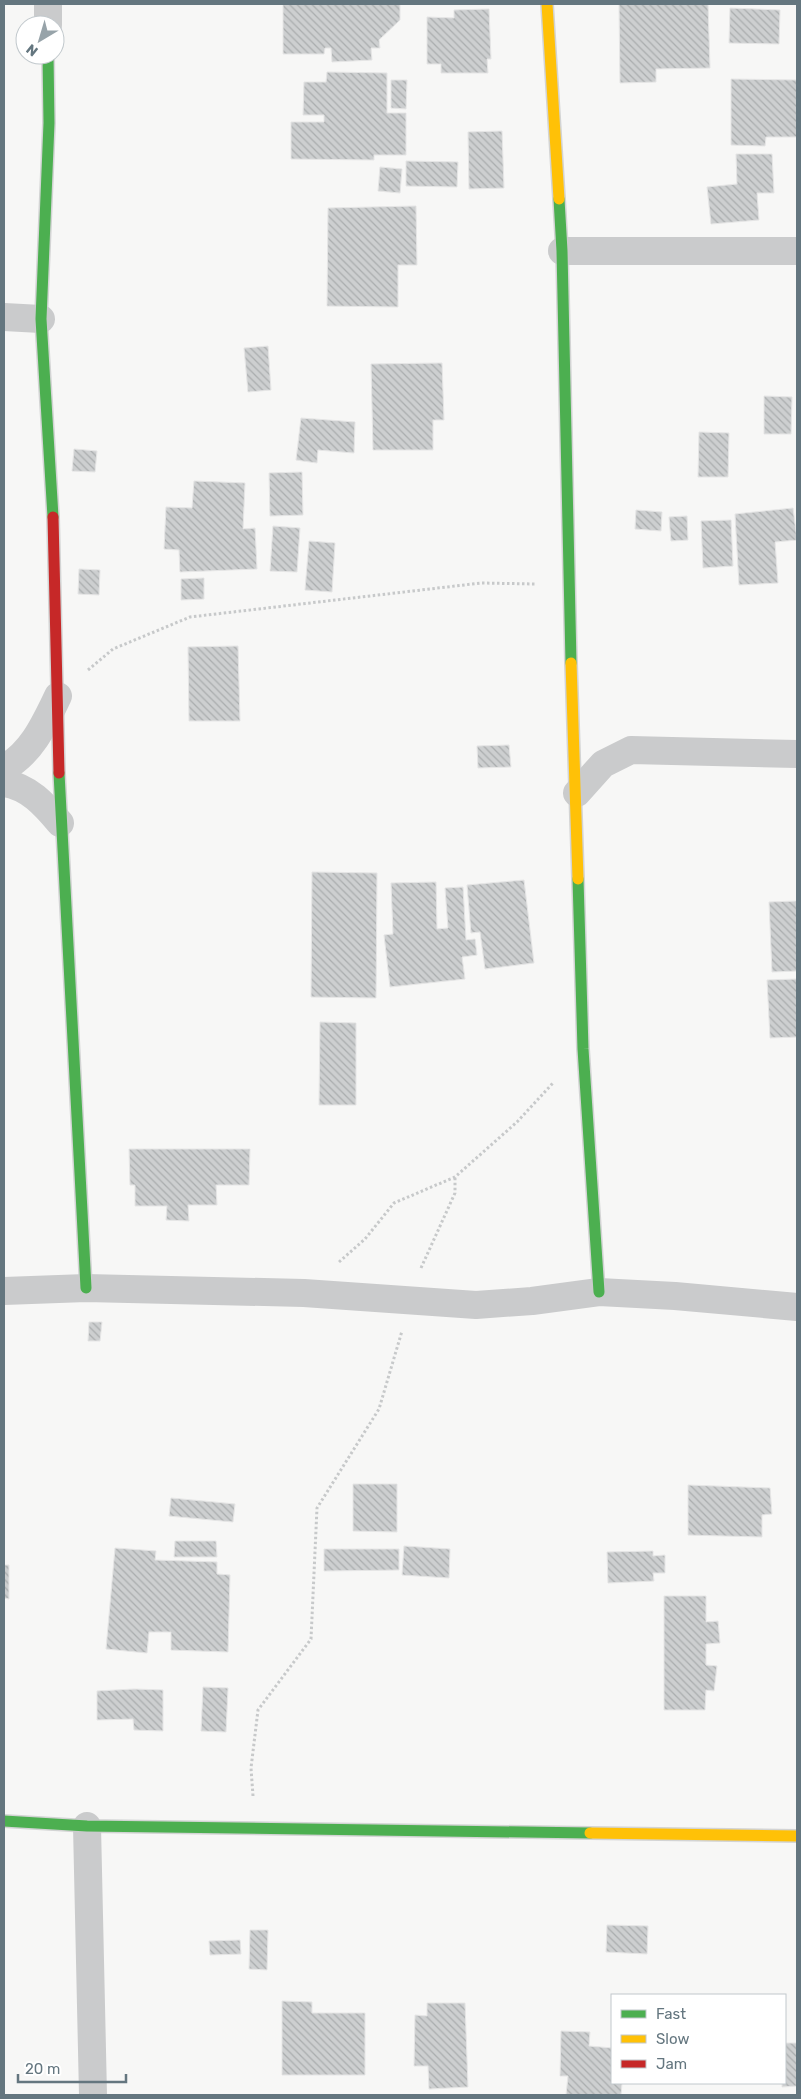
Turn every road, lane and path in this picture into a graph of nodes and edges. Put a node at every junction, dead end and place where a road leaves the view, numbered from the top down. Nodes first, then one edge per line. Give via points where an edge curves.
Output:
1 (546, 4) edge
2 (48, 65) edge
3 (797, 251) edge
4 (562, 252) junction
5 (4, 317) edge
6 (41, 319) junction
7 (569, 585) junction
8 (58, 696) junction
9 (797, 754) edge
10 (4, 768) edge
11 (4, 783) edge
12 (576, 793) junction
13 (60, 823) junction
14 (583, 1049) junction
15 (455, 1176) junction
16 (86, 1288) junction
17 (4, 1291) edge
18 (599, 1292) junction
19 (304, 1293) junction
20 (411, 1302) junction
21 (797, 1307) edge
22 (4, 1821) edge
23 (87, 1826) junction
24 (255, 1829) junction
25 (797, 1836) edge
26 (93, 2095) edge

1 - 4 street
2 - 6 street
3 - 4 street
4 - 7 street
5 - 6 street
6 - 8 street via 52,493
7 - 8 path via 481,583 190,617 113,649
7 - 12 street
8 - 10 street via 42,729 17,761
8 - 13 street
9 - 12 street via 631,750 603,764
11 - 13 street via 30,793
12 - 14 street
13 - 16 street
14 - 15 path via 518,1122
14 - 18 street
15 - 19 path via 394,1203 365,1239
15 - 20 path via 455,1193 419,1271
16 - 17 street
16 - 19 street
18 - 20 street via 476,1305
18 - 21 street
19 - 20 street
20 - 24 path via 380,1409 317,1508 311,1639 258,1710 251,1768
22 - 23 street
23 - 24 street
23 - 26 street
24 - 25 street

